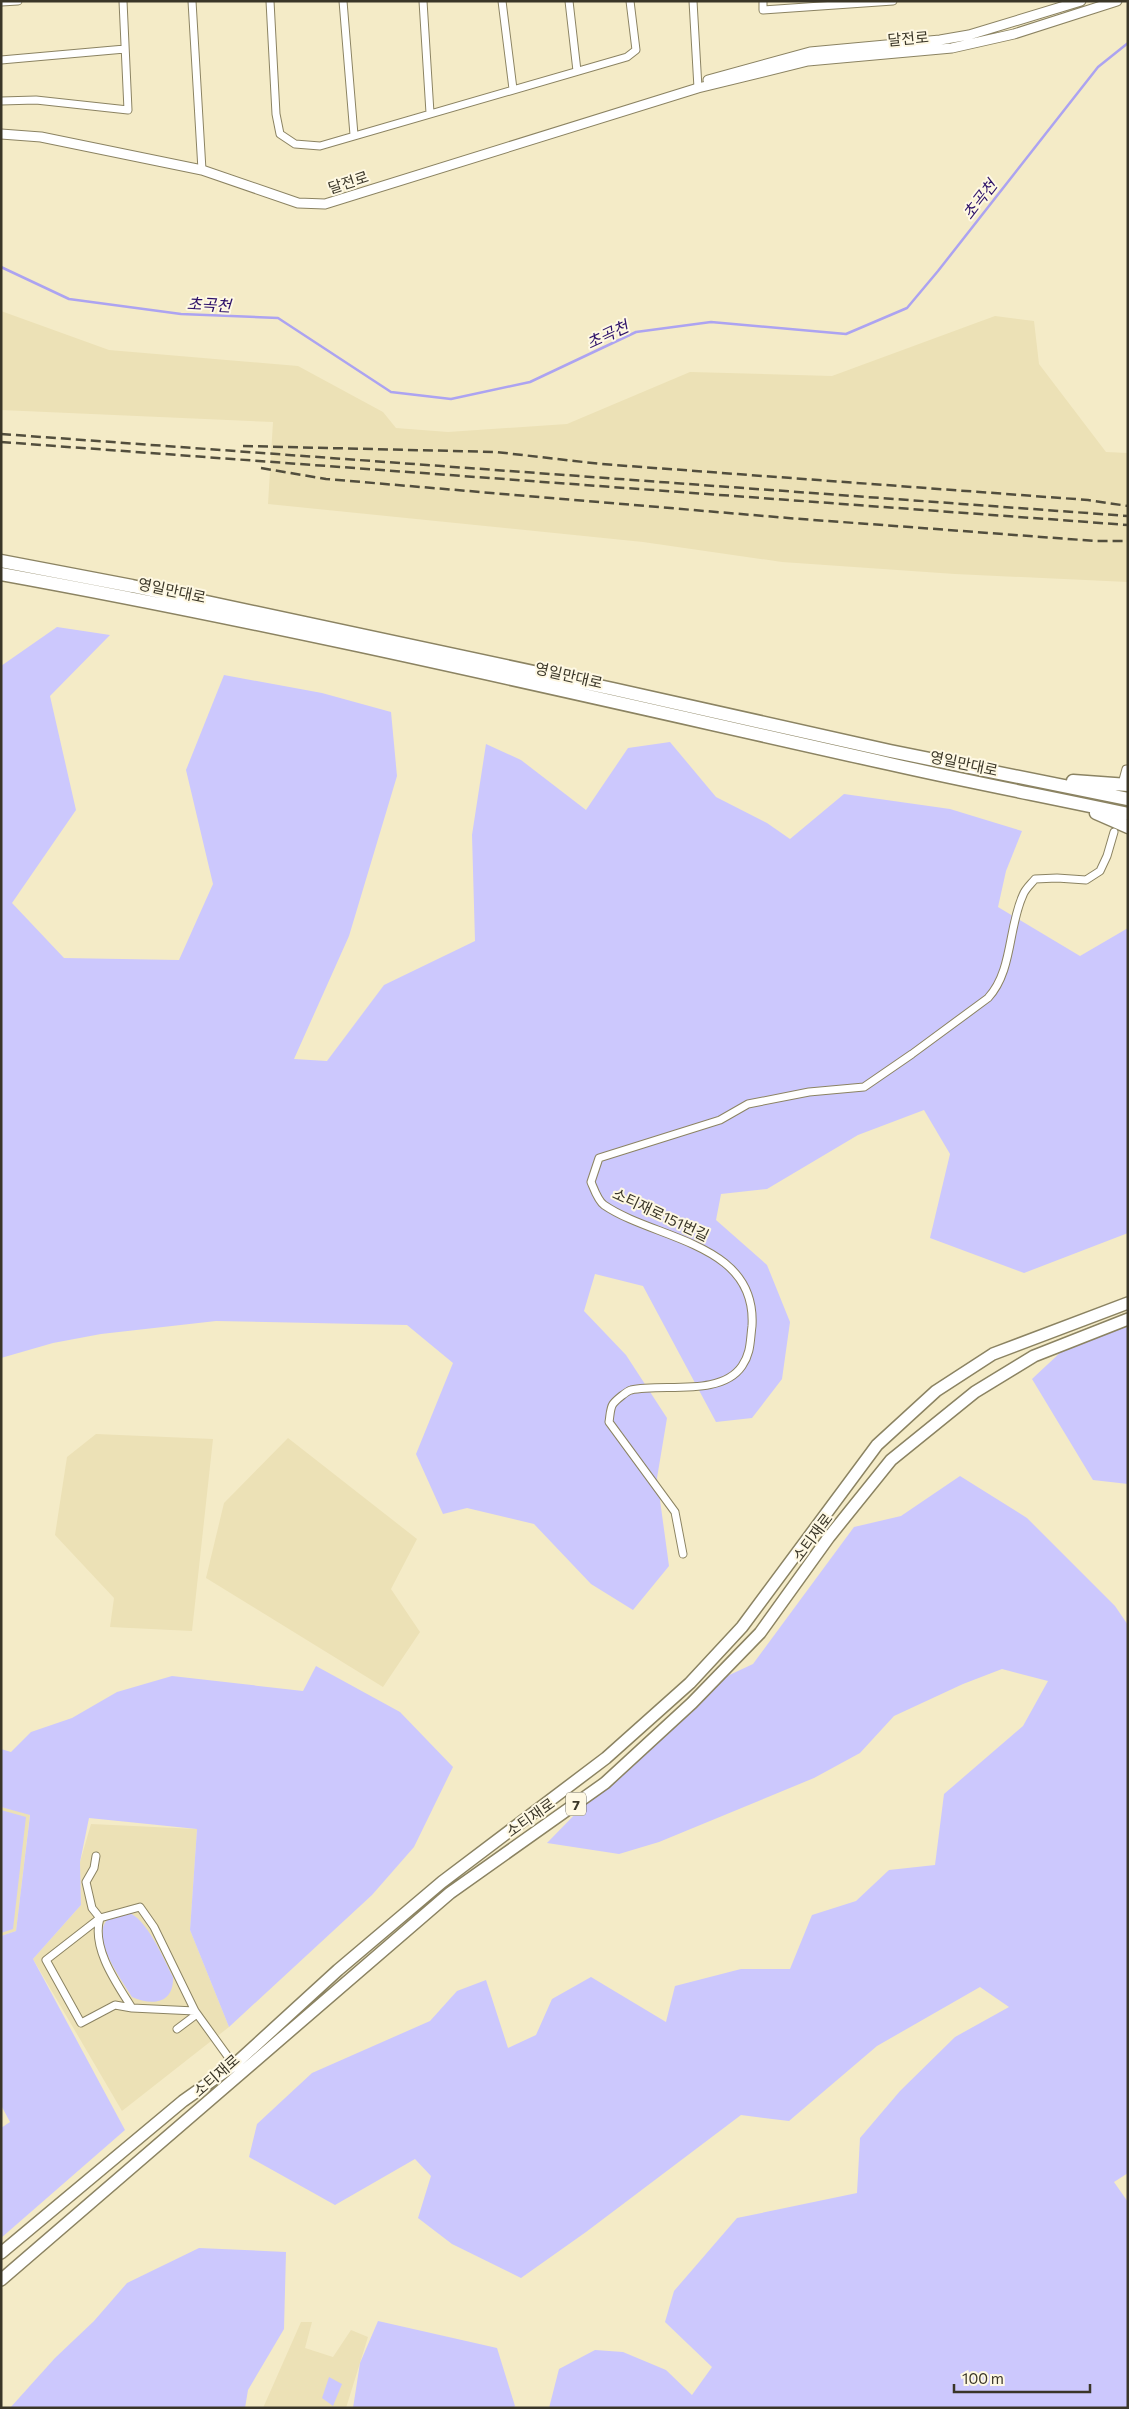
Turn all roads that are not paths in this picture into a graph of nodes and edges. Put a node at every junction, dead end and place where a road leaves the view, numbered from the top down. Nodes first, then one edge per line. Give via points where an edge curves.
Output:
1 (18, 1) edge
2 (123, 1) edge
3 (192, 1) edge
4 (270, 1) edge
5 (343, 1) edge
6 (423, 1) edge
7 (502, 1) edge
8 (569, 1) edge
9 (630, 1) edge
10 (693, 1) edge
11 (763, 1) edge
12 (892, 1) edge
13 (1080, 1) edge
14 (1117, 1) edge
15 (1, 2) edge
16 (872, 2) edge
17 (125, 50) junction
18 (1, 60) edge
19 (577, 71) junction
20 (698, 88) junction
21 (512, 89) junction
22 (1, 101) edge
23 (430, 113) junction
24 (1, 134) edge
25 (354, 135) junction
26 (202, 170) junction
27 (1, 561) edge
28 (1, 574) edge
29 (1128, 769) edge
30 (1025, 777) junction
31 (1125, 783) edge
32 (1128, 799) edge
33 (1066, 800) junction
34 (1128, 814) edge
35 (1128, 826) edge
36 (1114, 832) dead end
37 (1128, 1303) edge
38 (1128, 1319) edge
39 (683, 1554) dead end
40 (96, 1856) dead end
41 (100, 1918) junction
42 (132, 2008) junction
43 (196, 2012) junction
44 (177, 2029) dead end
45 (234, 2065) junction
46 (1, 2253) edge
47 (1, 2280) edge

1 - 15 street
2 - 17 street
3 - 26 street
4 - 25 street via 280,134 295,144 320,146
5 - 25 street
6 - 23 street
7 - 21 street
8 - 19 street
9 - 19 street via 636,50 627,57
10 - 20 street
11 - 16 street via 763,10
12 - 16 street
13 - 20 street, 달전로 via 969,35 810,52 710,79
14 - 20 street, 달전로 via 1014,34 952,48 808,61
17 - 18 street
17 - 22 street via 128,110 36,100
19 - 21 street
20 - 26 street, 달전로 via 325,204 298,203
21 - 23 street
23 - 25 street
24 - 26 street, 달전로 via 42,137
27 - 30 highway, 영일만대로 via 132,586 890,751
28 - 33 highway, 영일만대로 via 486,673 893,765
29 - 31 street
30 - 31 highway
30 - 32 highway, 영일만대로
33 - 34 highway, 영일만대로
33 - 35 highway
36 - 39 street, 소티재로151번길 via 1100,871 1086,880 1035,879 1023,894 1002,973 988,998 864,1087 809,1092 748,1104 720,1120 599,1158 591,1182 603,1204 703,1247 729,1266 743,1286 753,1311 750,1356 736,1375 715,1383 680,1389 629,1390 613,1404 609,1422 675,1512
37 - 45 main road, 소티재로 / 7 via 993,1354 936,1391 877,1445 742,1627 690,1683 606,1758 442,1882 338,1970
38 - 47 main road, 소티재로 / 7 via 1034,1356 1000,1376 974,1392 891,1460 829,1537 760,1633 692,1703 613,1776 450,1893
40 - 41 street via 86,1882 92,1908
41 - 42 street via 96,1929 104,1958
41 - 42 street via 46,1960 81,2023 115,2005
41 - 43 street via 140,1907 154,1927
42 - 43 street
43 - 44 street
43 - 45 street
45 - 46 main road, 소티재로 / 7 via 183,2101

